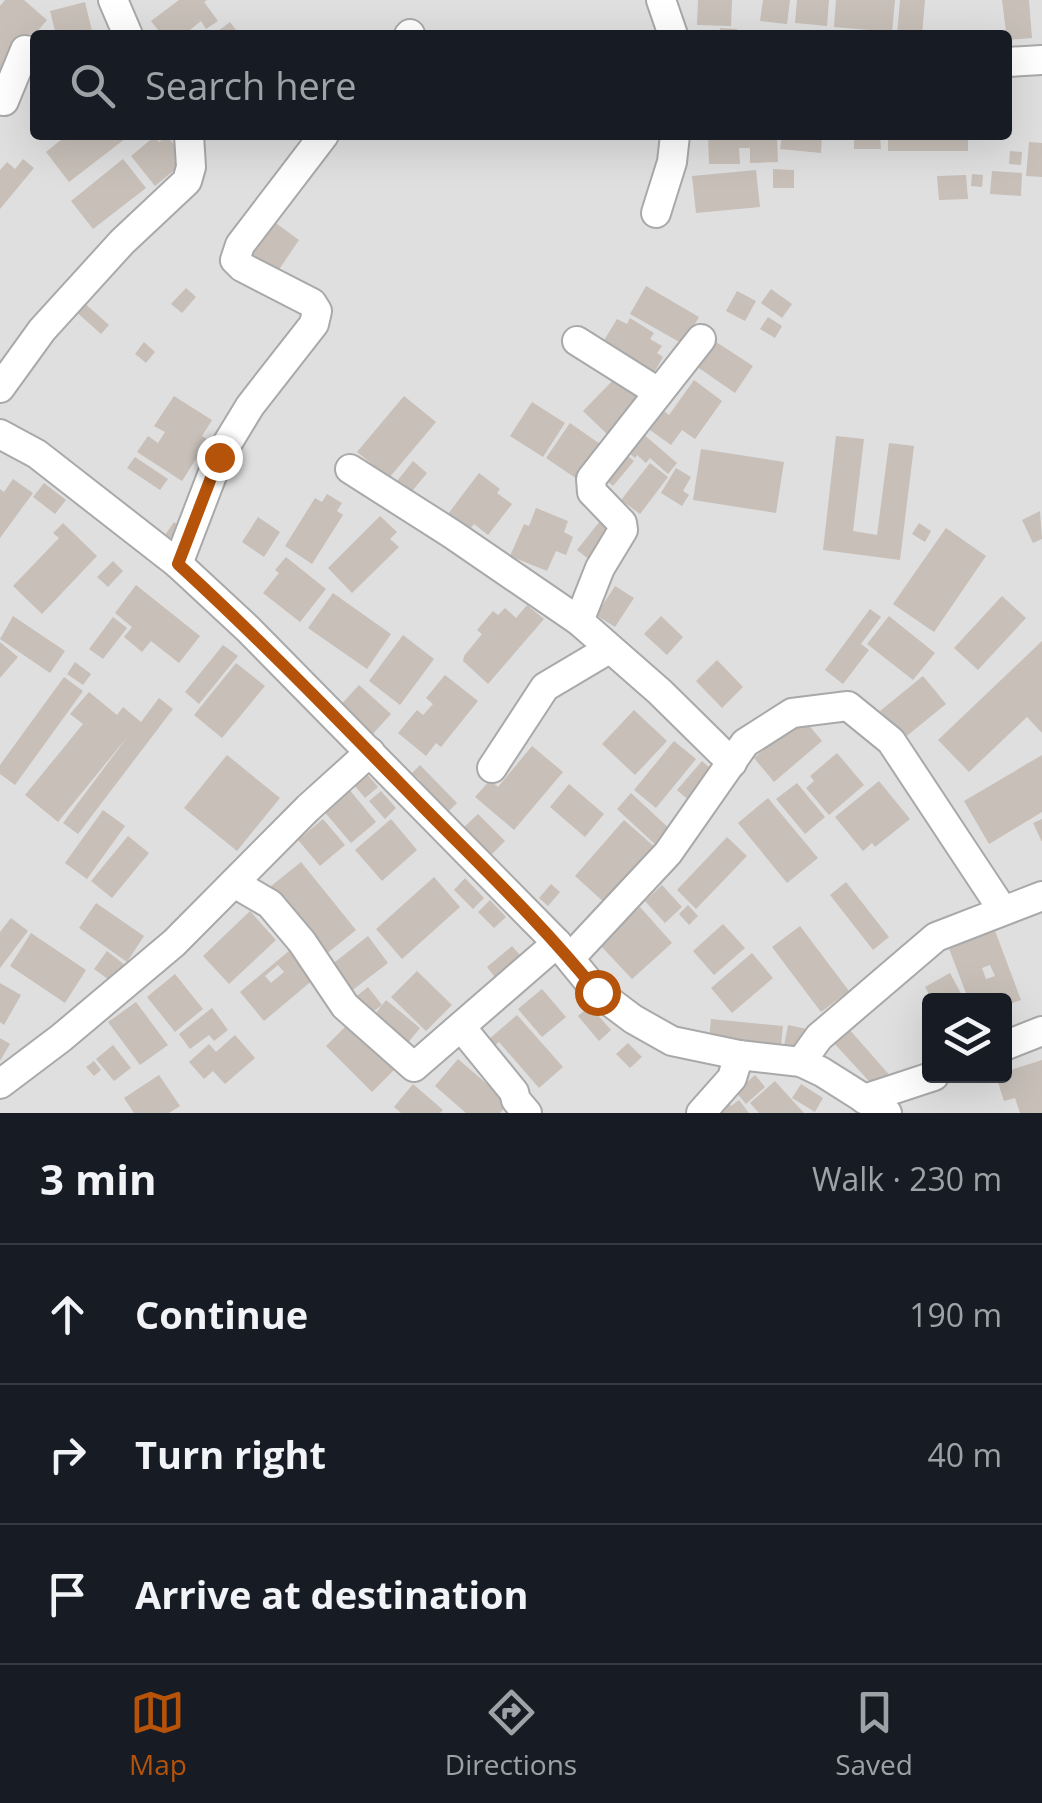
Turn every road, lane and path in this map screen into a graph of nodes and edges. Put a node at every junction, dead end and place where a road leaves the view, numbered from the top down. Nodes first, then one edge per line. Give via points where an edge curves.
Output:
1 (113, 0) edge
2 (662, 0) edge
3 (124, 30) edge
4 (671, 30) edge
5 (30, 52) edge
6 (1042, 60) edge
7 (1012, 62) edge
8 (0, 99) edge
9 (189, 140) edge
10 (320, 140) edge
11 (674, 140) edge
12 (656, 213) dead end
13 (701, 339) dead end
14 (577, 341) dead end
15 (0, 388) edge
16 (658, 392) junction
17 (0, 434) edge
18 (350, 469) dead end
19 (178, 564) junction
20 (579, 621) junction
21 (609, 649) junction
22 (370, 752) junction
23 (732, 763) junction
24 (492, 768) dead end
25 (234, 883) junction
26 (1042, 896) edge
27 (1002, 909) junction
28 (563, 951) junction
29 (461, 1027) junction
30 (1042, 1031) edge
31 (1012, 1043) edge
32 (739, 1055) junction
33 (801, 1062) junction
34 (922, 1082) edge
35 (0, 1084) edge
36 (876, 1106) edge
37 (527, 1113) edge
38 (701, 1113) edge

1 - 3 street
2 - 4 street
5 - 8 street via 25,50
6 - 7 street
9 - 15 street via 187,181 42,330
10 - 19 street via 235,260 312,303 314,324 219,457
11 - 12 street
13 - 16 street
14 - 16 street
16 - 20 street via 591,479 592,492 623,530
17 - 19 street via 37,454
18 - 20 street
19 - 22 street
20 - 21 street
21 - 23 street
21 - 24 street via 545,687
22 - 25 street
22 - 28 street
23 - 27 street via 745,744 792,713 848,706 891,741
23 - 28 street via 668,854
25 - 29 street via 270,904 345,1006 409,1066
25 - 35 street via 174,943
26 - 27 street
27 - 33 street via 936,937 819,1037
28 - 29 street
28 - 32 street via 597,992 633,1019 672,1040
29 - 37 street
30 - 31 street
32 - 33 street
32 - 38 street via 732,1078
33 - 36 street
34 - 36 street

